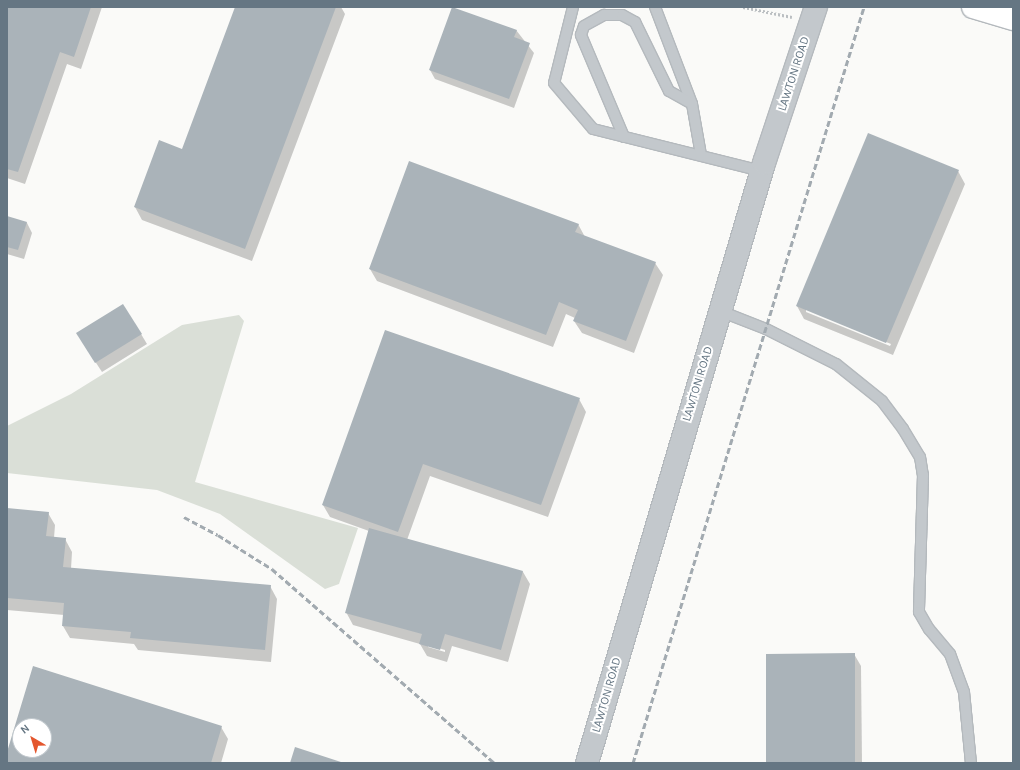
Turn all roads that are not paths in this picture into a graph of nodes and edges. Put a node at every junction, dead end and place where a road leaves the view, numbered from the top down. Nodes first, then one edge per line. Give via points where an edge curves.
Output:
1 (573, 7) edge
2 (655, 7) edge
3 (973, 7) edge
4 (814, 14) edge
5 (1013, 19) edge
6 (692, 104) junction
7 (624, 137) junction
8 (701, 155) junction
9 (762, 171) junction
10 (720, 311) junction
11 (587, 763) edge
12 (971, 763) edge

1 - 7 lane via 554,83 593,129
2 - 6 lane
3 - 5 highway
4 - 9 street, LAWTON ROAD
6 - 7 lane via 669,91 635,22 622,15 604,15 584,26 581,35
6 - 8 lane
7 - 8 lane
8 - 9 lane
9 - 10 street, LAWTON ROAD
10 - 11 street, LAWTON ROAD
10 - 12 lane via 836,364 882,401 920,457 923,475 919,612 929,629 950,654 964,692

